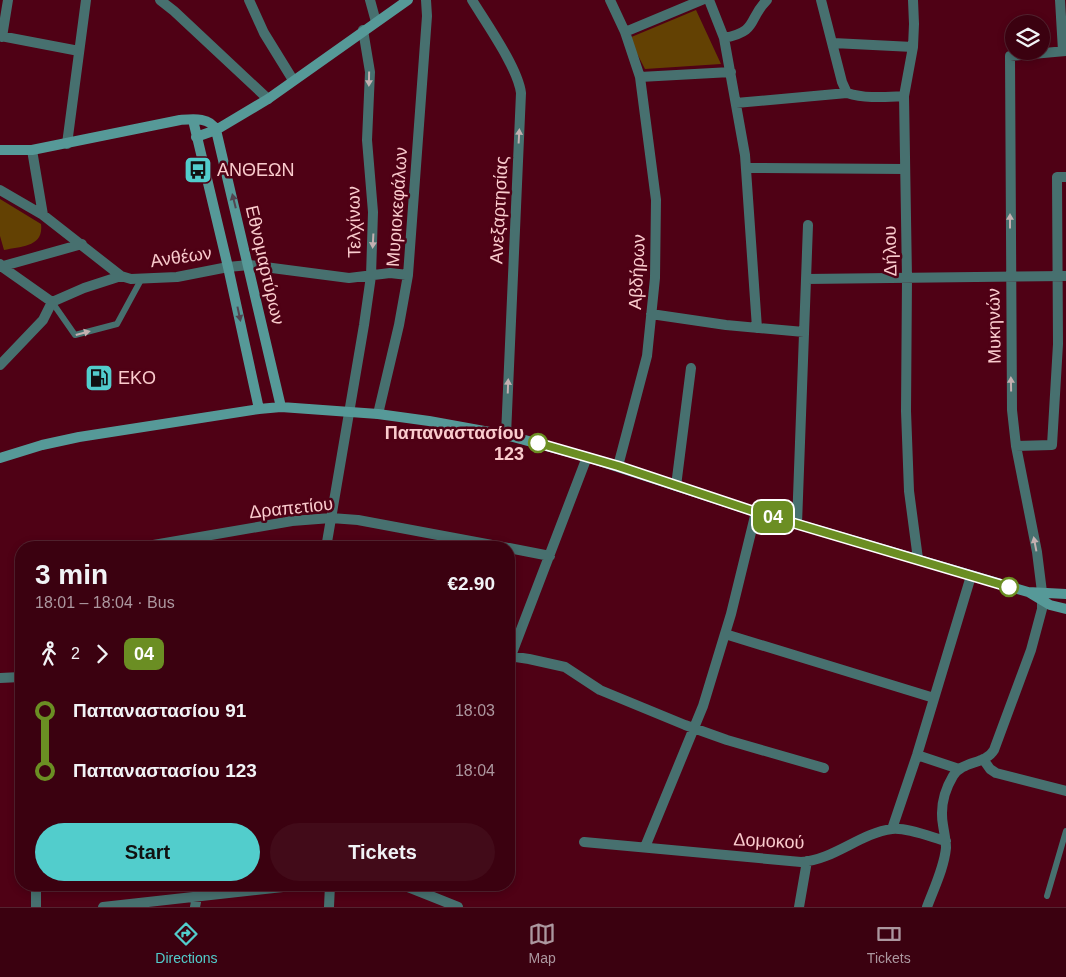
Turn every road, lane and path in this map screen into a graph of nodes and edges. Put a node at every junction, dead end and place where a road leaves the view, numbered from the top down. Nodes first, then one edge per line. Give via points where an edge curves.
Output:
1 (8, 0) edge
2 (86, 0) edge
3 (160, 0) edge
4 (249, 0) edge
5 (370, 0) edge
6 (408, 0) edge
7 (426, 0) edge
8 (472, 0) edge
9 (610, 0) edge
10 (702, 0) edge
11 (709, 0) edge
12 (767, 0) edge
13 (821, 0) edge
14 (913, 0) edge
15 (1060, 0) edge
16 (376, 22) junction
17 (363, 30) junction
18 (625, 32) junction
19 (1, 37) edge
20 (724, 38) junction
21 (833, 43) junction
22 (912, 47) junction
23 (1064, 51) edge
24 (79, 52) junction
25 (731, 72) junction
26 (640, 77) junction
27 (293, 80) junction
28 (847, 93) junction
29 (904, 96) junction
30 (268, 99) junction
31 (736, 103) junction
32 (193, 120) junction
33 (215, 128) junction
34 (196, 137) junction
35 (67, 144) junction
36 (0, 150) edge
37 (32, 150) junction
38 (746, 168) junction
39 (905, 169) junction
40 (1066, 177) edge
41 (0, 190) edge
42 (43, 215) junction
43 (808, 225) dead end
44 (82, 244) junction
45 (0, 265) edge
46 (249, 265) junction
47 (228, 266) junction
48 (408, 275) junction
49 (121, 276) junction
50 (371, 276) junction
51 (1062, 276) edge
52 (1010, 277) junction
53 (142, 278) junction
54 (907, 278) junction
55 (806, 279) junction
56 (52, 302) junction
57 (650, 314) junction
58 (757, 328) junction
59 (804, 332) junction
60 (0, 365) edge
61 (691, 368) dead end
62 (281, 407) junction
63 (259, 409) junction
64 (350, 412) junction
65 (378, 414) junction
66 (506, 434) junction
67 (1016, 446) junction
68 (587, 457) junction
69 (0, 458) edge
70 (618, 466) junction
71 (676, 486) junction
72 (756, 512) junction
73 (331, 518) junction
74 (797, 524) junction
75 (176, 541) edge
76 (327, 541) edge
77 (470, 541) edge
78 (515, 549) edge
79 (550, 556) junction
80 (918, 559) junction
81 (972, 576) junction
82 (1066, 594) edge
83 (1042, 597) junction
84 (1066, 609) edge
85 (725, 634) junction
86 (515, 645) edge
87 (515, 659) edge
88 (15, 677) edge
89 (0, 678) edge
90 (934, 698) junction
91 (694, 729) junction
92 (917, 755) junction
93 (983, 759) junction
94 (824, 768) dead end
95 (959, 769) junction
96 (1066, 792) edge
97 (892, 829) junction
98 (1066, 831) edge
99 (946, 840) junction
100 (584, 842) dead end
101 (645, 847) junction
102 (807, 861) junction
103 (36, 891) edge
104 (264, 891) edge
105 (330, 891) edge
106 (418, 891) edge
107 (1047, 896) dead end
108 (196, 902) edge
109 (36, 907) edge
110 (104, 907) edge
111 (329, 907) edge
112 (458, 907) edge
113 (799, 907) edge
114 (927, 907) edge

1 - 19 street
2 - 24 street
3 - 30 street
4 - 27 street via 264,33
5 - 16 street
6 - 16 main road
7 - 48 street, Μυριοκεφάλων via 428,16
66 -> 8 street, Ανεξαρτησίας via 521,93 514,70
9 - 18 street
10 - 18 street
11 - 20 street
12 - 20 street via 744,32
13 - 21 street
14 - 22 street, Δήλου
15 - 23 street
16 - 17 main road
17 - 27 main road
17 -> 50 street, Τελχίνων via 370,72 366,140 373,212
18 - 26 street, Αβδήρων
19 - 24 street
20 - 25 street
21 - 22 street
21 - 28 street
22 - 29 street, Δήλου
52 -> 23 street, Μυκηνών via 1010,56
24 - 35 street
25 - 26 street
25 - 31 street
26 - 57 street, Αβδήρων via 656,200 655,278
27 - 30 main road
28 - 29 street via 863,97
28 - 31 street
29 - 39 street, Δήλου
30 - 33 main road
31 - 38 street
32 - 33 main road via 207,120
32 - 34 main road, Εθνομαρτύρων
32 - 35 main road via 174,121
33 - 34 main road
46 -> 33 main road, Εθνομαρτύρων
34 - 47 main road, Εθνομαρτύρων
35 - 37 main road
36 - 37 main road
37 - 42 street
38 - 39 street
38 - 58 street
39 - 54 street, Δήλου
40 - 51 street via 1057,177
41 - 42 street
42 - 44 street
43 - 55 street
44 - 45 street
44 - 49 street
45 - 56 street
46 - 47 street, Ανθέων
46 - 50 street, Ανθέων via 339,278
46 - 62 main road, Εθνομαρτύρων
47 - 53 street, Ανθέων via 178,277
47 -> 63 main road, Εθνομαρτύρων
48 - 50 street, Ανθέων
48 - 65 street, Μυριοκεφάλων
49 - 53 street, Ανθέων
49 - 56 street
50 - 64 street, Τελχίνων
51 - 52 street
51 - 67 street via 1052,445
52 - 54 street
67 -> 52 street, Μυκηνών
56 -> 53 lane via 74,335 117,324
54 - 55 street
54 - 80 street, Δήλου via 907,466
55 - 59 street
56 - 60 street via 43,320
57 - 58 street
57 - 70 street, Αβδήρων via 647,356
58 - 59 street
59 - 74 street
61 - 71 street
62 - 63 main road
62 - 64 main road
63 - 69 main road via 96,434
64 - 65 main road
64 - 73 street, Τελχίνων
65 - 66 main road
66 - 68 main road
83 -> 67 street, Μυκηνών via 1037,552
68 - 70 main road
68 - 79 street
70 - 71 main road
71 - 72 main road
72 - 74 main road
72 - 85 street
73 - 75 street, Δραπετίου via 292,521
73 - 76 street, Τελχίνων
73 - 77 street, Δραπετίου
74 - 80 main road
78 - 79 street, Δραπετίου
79 - 86 street
80 - 81 main road
81 - 83 main road
81 - 90 street
82 - 83 main road
83 - 84 main road
83 - 93 street, Μυκηνών via 1037,632 1001,732 992,753
85 - 90 street
85 - 91 street
87 - 91 street via 565,667 600,690
88 - 89 street
90 - 92 street
91 - 94 street
91 - 101 street
92 - 95 street
92 - 97 street
93 - 95 street
93 - 96 street via 996,773
95 - 99 street via 952,777 942,804
97 - 99 street
97 - 102 street, Δομοκού
98 - 107 lane
99 - 114 street via 942,865
100 - 101 street, Δομοκού
101 - 102 street, Δομοκού
102 - 113 street
103 - 109 street
104 - 108 street
105 - 111 street
106 - 112 street
108 - 110 street

